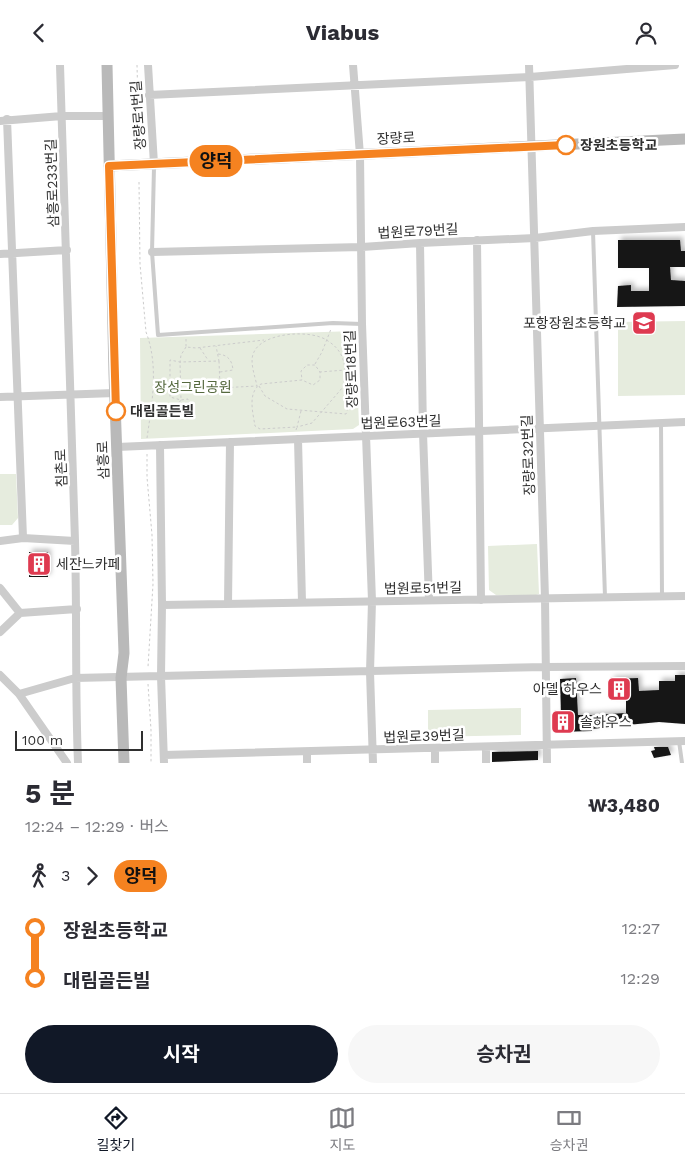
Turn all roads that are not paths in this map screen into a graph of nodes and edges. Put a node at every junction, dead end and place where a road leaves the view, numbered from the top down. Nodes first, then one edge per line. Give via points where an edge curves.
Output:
1 (60, 65) edge
2 (107, 65) edge
3 (148, 65) edge
4 (353, 65) edge
5 (529, 65) edge
6 (675, 65) edge
7 (530, 77) junction
8 (354, 85) junction
9 (149, 95) junction
10 (62, 116) junction
11 (108, 116) junction
12 (4, 120) edge
13 (685, 139) edge
14 (532, 146) junction
15 (360, 155) junction
16 (154, 164) junction
17 (109, 166) junction
18 (685, 227) edge
19 (593, 231) junction
20 (535, 238) junction
21 (478, 240) junction
22 (420, 243) junction
23 (362, 247) junction
24 (67, 250) junction
25 (152, 252) junction
26 (13, 254) junction
27 (0, 255) edge
28 (362, 323) junction
29 (114, 393) junction
30 (71, 394) junction
31 (0, 397) edge
32 (18, 397) junction
33 (685, 422) edge
34 (661, 423) junction
35 (598, 426) junction
36 (540, 428) junction
37 (480, 431) junction
38 (423, 433) junction
39 (366, 436) junction
40 (298, 439) junction
41 (230, 442) junction
42 (160, 445) junction
43 (117, 447) junction
44 (23, 538) junction
45 (0, 541) edge
46 (76, 541) junction
47 (0, 588) edge
48 (685, 596) edge
49 (605, 597) junction
50 (662, 597) junction
51 (545, 598) junction
52 (429, 600) junction
53 (481, 600) junction
54 (372, 601) junction
55 (302, 602) junction
56 (228, 604) junction
57 (162, 605) junction
58 (77, 609) junction
59 (20, 613) junction
60 (0, 632) edge
61 (685, 666) edge
62 (545, 667) junction
63 (370, 672) junction
64 (0, 675) edge
65 (161, 676) junction
66 (75, 678) junction
67 (120, 678) junction
68 (19, 694) junction
69 (682, 741) edge
70 (546, 745) junction
71 (486, 747) junction
72 (435, 748) junction
73 (373, 750) junction
74 (307, 751) junction
75 (232, 753) junction
76 (164, 759) edge
77 (67, 763) edge
78 (78, 763) edge
79 (124, 763) edge
80 (233, 763) edge
81 (307, 763) edge
82 (373, 763) edge
83 (435, 763) edge
84 (486, 763) edge
85 (547, 763) edge
86 (682, 763) edge

1 - 10 street, 삼흥로233번길
2 - 11 main road, 삼흥로
3 - 9 street, 장량로1번길
4 - 8 street, 장량로18번길
5 - 7 street, 장량로32번길
6 - 7 street
7 - 8 street
7 - 14 street, 장량로32번길
8 - 9 street
8 - 15 street, 장량로18번길
9 - 16 street, 장량로1번길
10 - 11 street
10 - 12 street
10 - 24 street, 삼흥로233번길
11 - 17 main road, 삼흥로
12 - 26 street
13 - 14 main road, 장량로
14 - 15 main road, 장량로
14 - 20 street, 장량로32번길
15 - 16 main road, 장량로
15 - 23 street, 장량로18번길
16 - 17 main road, 장량로
16 - 25 lane
17 - 29 main road, 삼흥로
18 - 19 street, 법원로79번길
19 - 20 street, 법원로79번길
19 - 35 lane
20 - 21 street, 법원로79번길
20 - 36 street, 장량로32번길
21 - 22 street, 법원로79번길
21 - 37 street
22 - 23 street, 법원로79번길
22 - 38 street
23 - 25 street, 법원로79번길
23 - 28 street, 장량로18번길
24 - 26 street
24 - 30 street, 침촌로
25 - 28 lane via 158,335
26 - 27 street
26 - 32 street
28 - 39 street, 장량로18번길
29 - 30 street
29 - 43 main road, 삼흥로
30 - 32 street
30 - 46 street, 침촌로
31 - 32 street
32 - 44 street
33 - 34 street, 법원로63번길
34 - 35 street, 법원로63번길
34 - 50 lane
35 - 36 street, 법원로63번길
35 - 49 lane
36 - 37 street, 법원로63번길
36 - 51 street, 장량로32번길
37 - 38 street, 법원로63번길
37 - 53 street
38 - 39 street, 법원로63번길
38 - 52 street
39 - 40 street, 법원로63번길
39 - 54 street, 장량로18번길
40 - 41 street, 법원로63번길
40 - 55 street
41 - 42 street, 법원로63번길
41 - 56 street
42 - 43 street, 법원로63번길
42 - 57 street
43 - 67 main road, 삼흥로 via 124,653
44 - 45 street
44 - 46 street
46 - 58 street, 침촌로
47 - 59 street
48 - 50 street, 법원로51번길
49 - 50 street, 법원로51번길
49 - 51 street, 법원로51번길
51 - 53 street, 법원로51번길
51 - 62 street, 장량로32번길
52 - 53 street, 법원로51번길
52 - 54 street, 법원로51번길
54 - 55 street, 법원로51번길
54 - 63 street, 장량로18번길
55 - 56 street, 법원로51번길
56 - 57 street, 법원로51번길
57 - 65 street
58 - 59 street
58 - 66 street, 침촌로
59 - 60 street
61 - 62 street
62 - 63 street
62 - 70 street, 장량로32번길
63 - 65 street
63 - 73 street, 장량로18번길
64 - 68 street
65 - 67 street
65 - 76 street
66 - 67 street
66 - 68 street
66 - 78 street, 침촌로
67 - 79 main road, 삼흥로
68 - 77 street
69 - 70 street, 법원로39번길
69 - 86 lane
70 - 71 street, 법원로39번길
70 - 85 street, 장량로32번길
71 - 72 street, 법원로39번길
71 - 84 street
72 - 73 street, 법원로39번길
72 - 83 street
73 - 74 street, 법원로39번길
73 - 82 street, 장량로18번길
74 - 75 street, 법원로39번길
74 - 81 street
75 - 76 street, 법원로39번길
75 - 80 street

